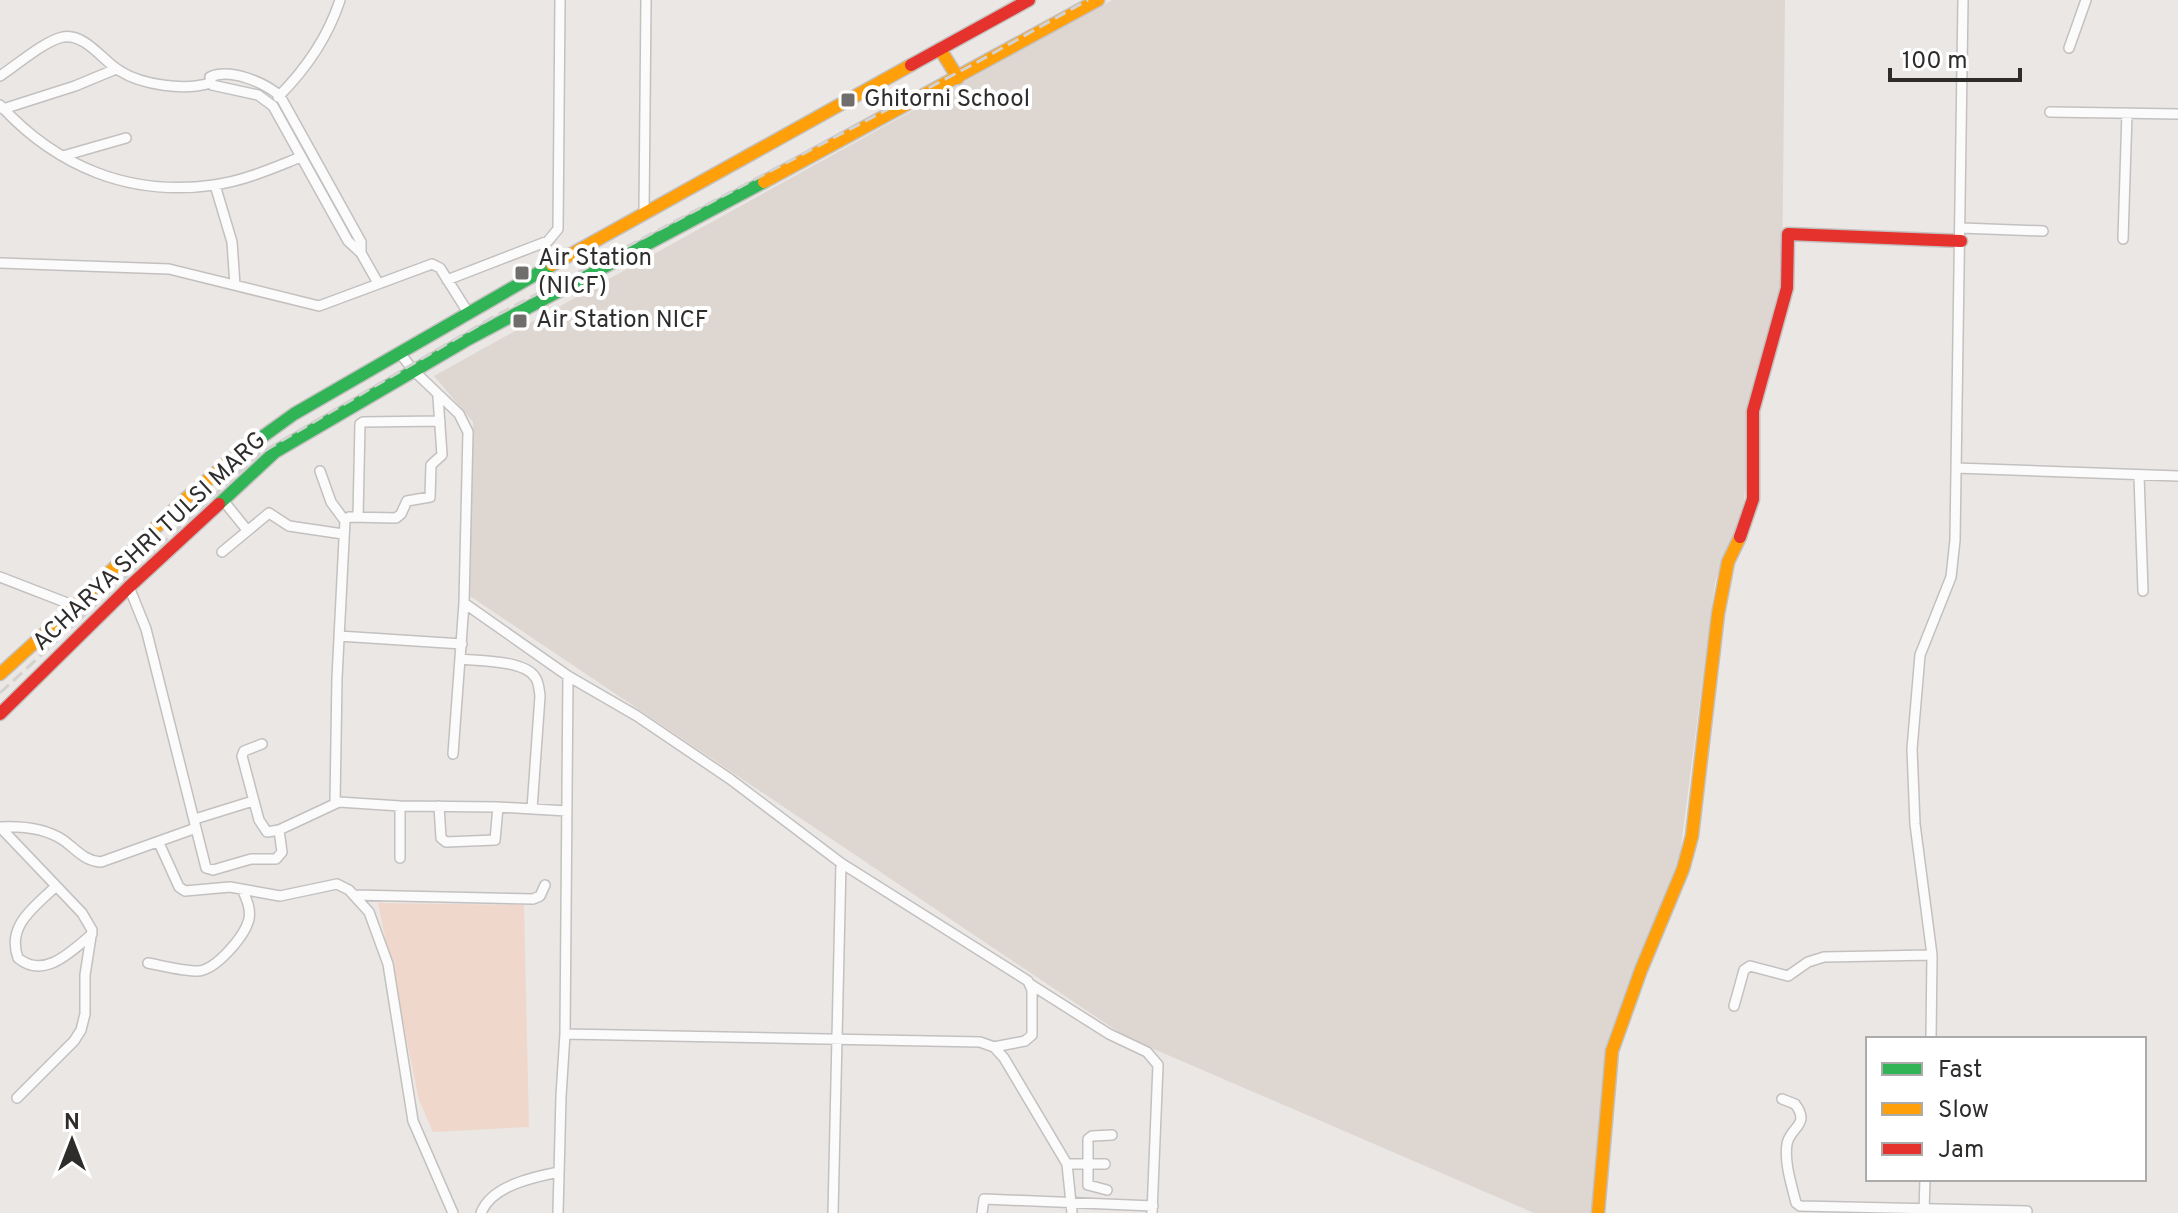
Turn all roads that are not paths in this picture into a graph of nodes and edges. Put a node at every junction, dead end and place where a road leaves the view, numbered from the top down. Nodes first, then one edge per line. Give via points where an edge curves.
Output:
1 (340, 0) edge
2 (560, 0) edge
3 (646, 0) edge
4 (1029, 0) edge
5 (1098, 0) edge
6 (1963, 0) edge
7 (2086, 0) edge
8 (2069, 48) dead end
9 (940, 49) junction
10 (116, 69) junction
11 (0, 76) edge
12 (958, 78) junction
13 (210, 83) junction
14 (280, 96) junction
15 (270, 104) junction
16 (2, 107) edge
17 (2050, 112) dead end
18 (2127, 113) junction
19 (2178, 114) edge
20 (126, 138) dead end
21 (63, 156) junction
22 (301, 157) junction
23 (215, 185) junction
24 (644, 212) junction
25 (2043, 231) dead end
26 (1961, 235) junction
27 (2123, 239) dead end
28 (361, 253) junction
29 (0, 263) edge
30 (447, 280) junction
31 (378, 283) junction
32 (235, 285) junction
33 (469, 314) junction
34 (399, 352) junction
35 (413, 370) junction
36 (438, 397) junction
37 (440, 421) junction
38 (1956, 468) junction
39 (320, 471) dead end
40 (2139, 476) junction
41 (2178, 476) edge
42 (222, 499) junction
43 (358, 517) junction
44 (345, 521) junction
45 (247, 530) junction
46 (343, 534) junction
47 (222, 552) dead end
48 (0, 577) edge
49 (129, 587) junction
50 (2143, 591) dead end
51 (464, 603) junction
52 (75, 606) junction
53 (339, 636) junction
54 (462, 644) junction
55 (460, 659) junction
56 (1, 673) edge
57 (568, 676) junction
58 (23, 692) junction
59 (0, 714) edge
60 (262, 744) dead end
61 (453, 754) dead end
62 (253, 801) junction
63 (335, 803) junction
64 (400, 806) junction
65 (439, 806) junction
66 (498, 807) junction
67 (532, 809) junction
68 (567, 811) junction
69 (196, 824) junction
70 (0, 827) edge
71 (279, 830) junction
72 (159, 843) junction
73 (400, 858) dead end
74 (841, 863) junction
75 (545, 885) dead end
76 (56, 886) junction
77 (242, 889) junction
78 (354, 895) junction
79 (92, 934) junction
80 (1932, 955) junction
81 (148, 963) dead end
82 (1030, 984) junction
83 (1734, 1006) dead end
84 (565, 1034) junction
85 (1931, 1037) edge
86 (836, 1040) junction
87 (994, 1047) junction
88 (17, 1098) dead end
89 (1782, 1099) dead end
90 (1112, 1135) dead end
91 (1067, 1164) junction
92 (1088, 1164) junction
93 (1105, 1164) dead end
94 (559, 1172) junction
95 (1925, 1181) edge
96 (1107, 1190) dead end
97 (1072, 1208) edge
98 (1153, 1209) edge
99 (1924, 1211) edge
100 (2027, 1211) edge
101 (453, 1213) edge
102 (481, 1213) edge
103 (558, 1213) edge
104 (833, 1213) edge
105 (982, 1213) edge
106 (1598, 1213) edge

1 - 14 street via 313,56
2 - 30 street via 557,233
3 - 24 street
4 - 9 main road, ACHARYA SHRI TULSI MARG
5 - 12 main road, ACHARYA SHRI TULSI MARG
6 - 26 street
7 - 8 street
9 - 12 main road
9 - 24 main road, ACHARYA SHRI TULSI MARG
10 - 11 street via 68,37
10 - 13 street via 170,85
10 - 16 street
12 - 35 main road, ACHARYA SHRI TULSI MARG
13 - 14 street via 212,76 229,75
13 - 15 street via 258,95
14 - 15 street
14 - 28 street via 361,242
15 - 22 street
16 - 21 street
17 - 18 street
18 - 19 street
18 - 27 street
20 - 21 street
21 - 23 street via 120,182
22 - 23 street
22 - 28 street via 348,241
23 - 32 street via 232,242
24 - 33 main road, ACHARYA SHRI TULSI MARG
25 - 26 street
26 - 38 street
26 - 106 main road via 1788,234 1787,288 1753,411 1753,499 1728,562 1720,600 1692,836 1612,1051
28 - 31 street
29 - 32 street via 154,267
30 - 31 street via 432,264
30 - 33 street
31 - 32 street via 319,306
33 - 34 main road, ACHARYA SHRI TULSI MARG
34 - 35 street
34 - 52 main road, ACHARYA SHRI TULSI MARG via 294,414 228,461
35 - 36 street
35 - 42 main road, ACHARYA SHRI TULSI MARG via 275,452
36 - 37 street
36 - 51 street via 459,414 468,432
37 - 43 street via 442,455 431,465 428,499 407,501 396,518
37 - 43 street via 360,424
38 - 40 street
38 - 80 street via 1953,568 1920,655 1913,735 1913,802
39 - 44 street via 331,502
40 - 41 street
40 - 50 street
42 - 45 street
42 - 49 main road, ACHARYA SHRI TULSI MARG
43 - 44 street
44 - 46 street
45 - 46 street via 269,513 289,526
45 - 47 street
46 - 53 street
48 - 52 street
49 - 58 main road, ACHARYA SHRI TULSI MARG
49 - 69 street via 146,629
51 - 54 street
51 - 57 street
52 - 56 main road, ACHARYA SHRI TULSI MARG
53 - 54 street
53 - 63 street
54 - 55 street
55 - 61 street
55 - 67 street via 513,664 537,679
56 - 58 main road
57 - 68 street
57 - 74 street via 681,746
58 - 59 main road, ACHARYA SHRI TULSI MARG
60 - 62 street via 242,756
62 - 69 street
62 - 71 street via 263,829
63 - 64 street
63 - 71 street
64 - 65 street
64 - 73 street
65 - 66 street
65 - 66 street via 441,838 446,842 495,840
66 - 67 street
67 - 68 street
68 - 84 street
69 - 71 street via 209,870 251,859 276,859 282,852
69 - 72 street
70 - 72 street via 49,833 95,862
70 - 76 street
72 - 77 street via 182,889
74 - 82 street
74 - 86 street
75 - 78 street via 533,899
76 - 79 street via 89,921
76 - 79 street via 19,924 14,939 18,958 35,966 57,962
77 - 78 street via 280,896 337,884
77 - 81 street via 248,921 240,939 219,960 198,971
78 - 101 street via 373,920 388,964 413,1121
79 - 88 street via 81,1030
80 - 83 street via 1824,957 1788,976 1750,966 1744,970
80 - 85 street
82 - 87 street via 1031,1038
82 - 98 street via 1156,1060
84 - 86 street
84 - 94 street
86 - 87 street via 980,1042
86 - 104 street
87 - 91 street
89 - 99 street via 1795,1104 1801,1115 1787,1148 1798,1205
90 - 92 street via 1088,1137
91 - 92 street
91 - 97 street
92 - 93 street
92 - 96 street via 1090,1187
94 - 102 street via 506,1189
94 - 103 street
95 - 99 street
97 - 98 street
97 - 105 street via 984,1199
99 - 100 street

